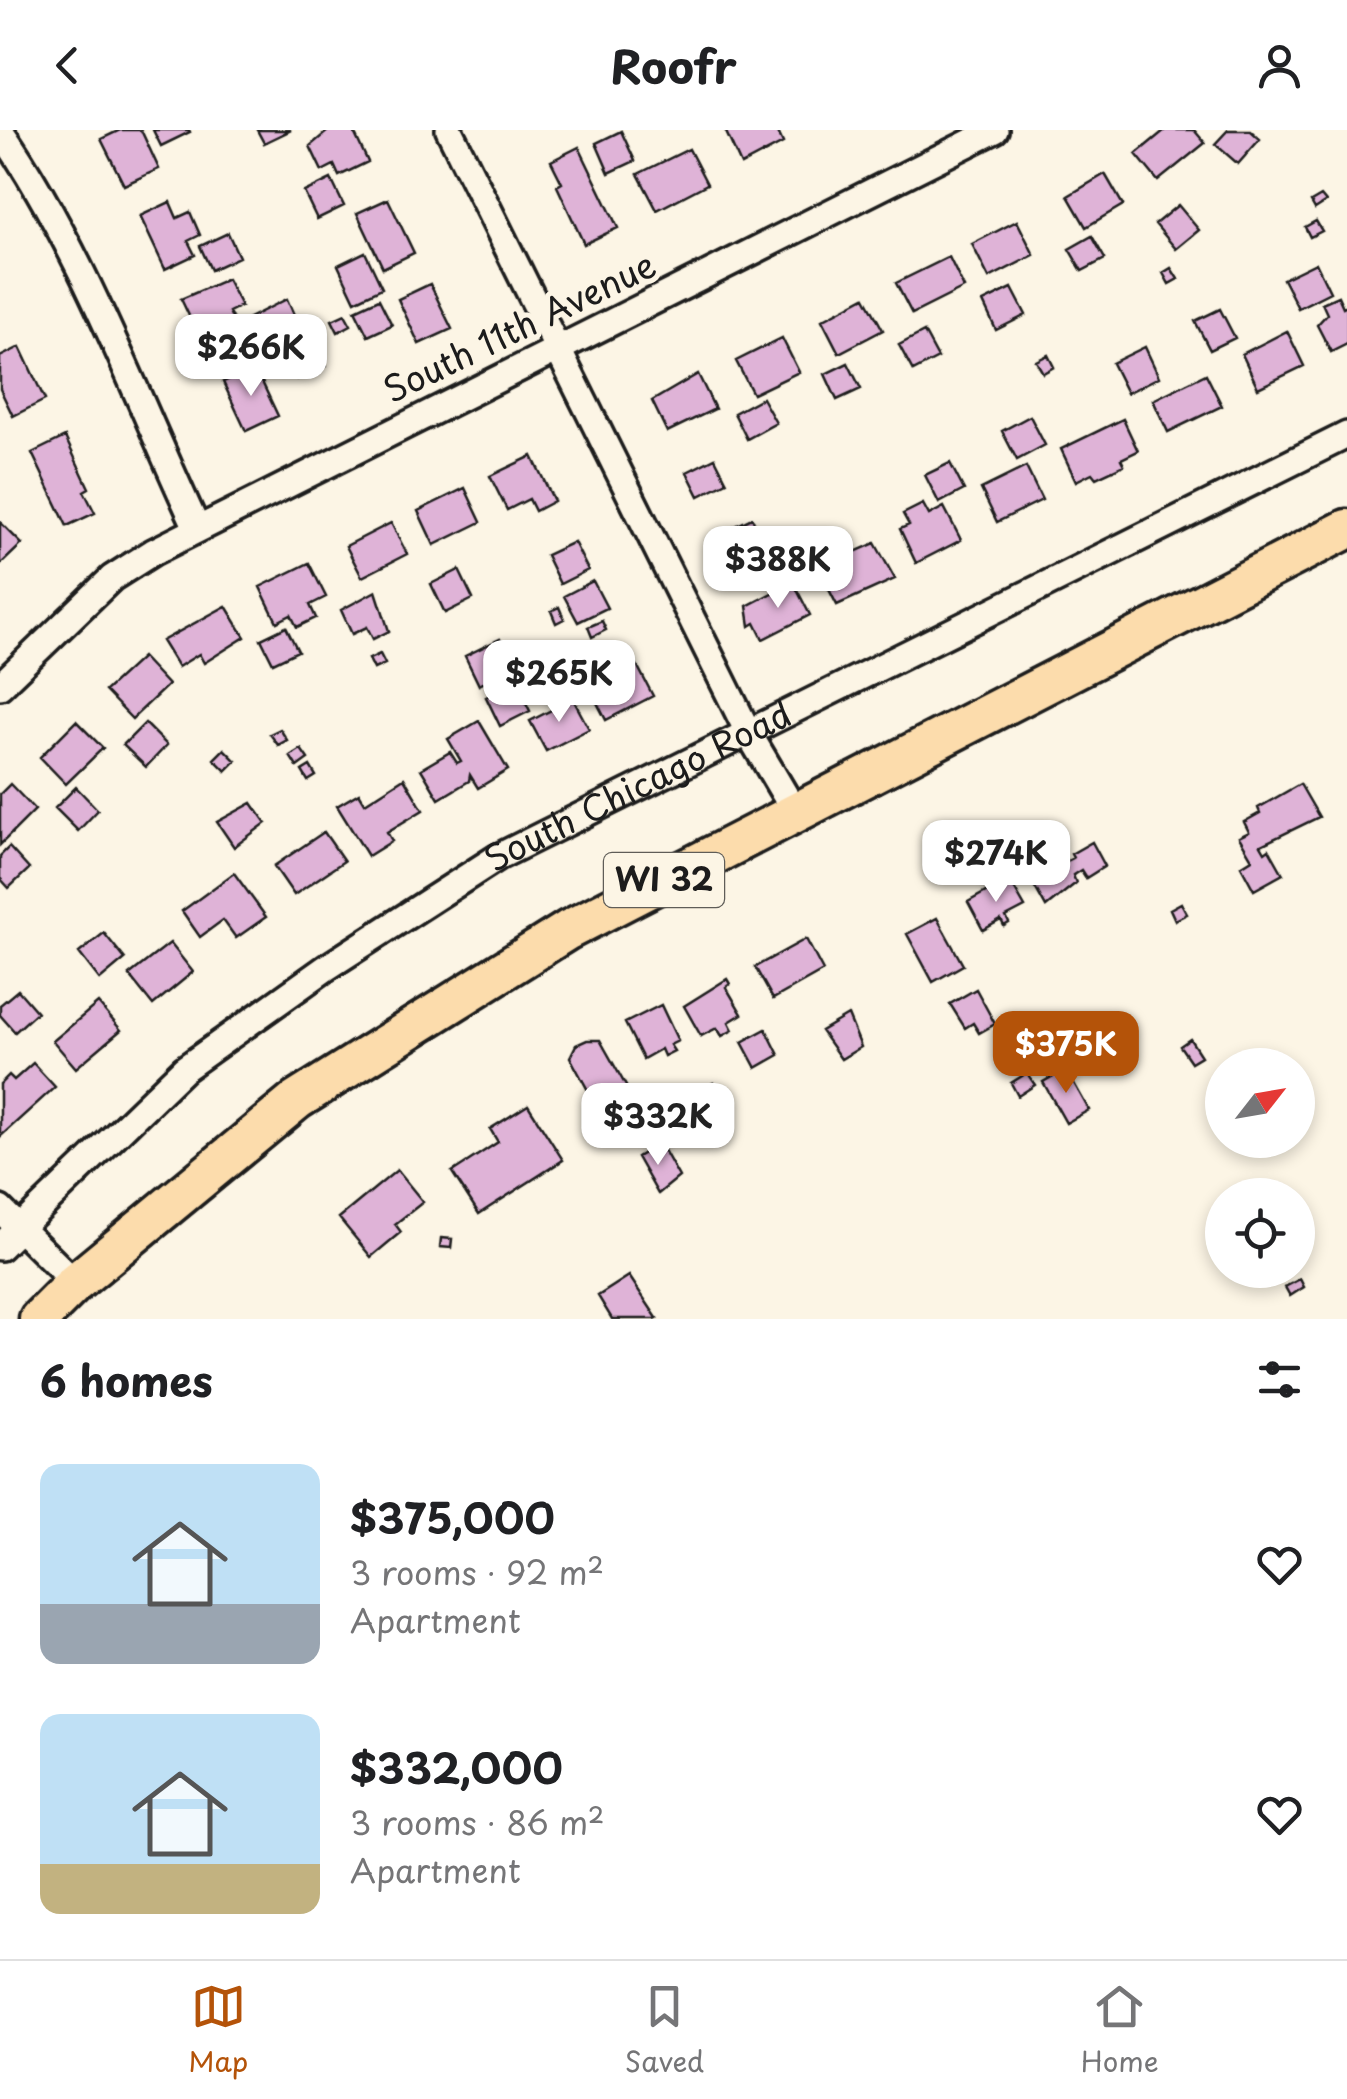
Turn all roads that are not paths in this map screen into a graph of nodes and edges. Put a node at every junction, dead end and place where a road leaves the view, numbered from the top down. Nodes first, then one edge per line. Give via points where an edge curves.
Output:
1 (0, 130) edge
2 (449, 130) edge
3 (995, 130) edge
4 (557, 348) junction
5 (1347, 436) edge
6 (198, 528) junction
7 (1347, 529) edge
8 (0, 686) edge
9 (749, 734) junction
10 (796, 812) junction
11 (0, 1209) edge
12 (20, 1229) junction
13 (0, 1247) edge
14 (75, 1283) junction
15 (38, 1319) edge

1 - 6 street via 72,258
2 - 4 street
3 - 4 street, South 11th Avenue
4 - 6 street, South 11th Avenue
4 - 9 street
5 - 9 street, South Chicago Road
6 - 8 street, South 11th Avenue via 112,578
7 - 10 main road, WI 32
9 - 10 street
9 - 12 street, South Chicago Road via 498,856 326,968 184,1070
10 - 14 main road, WI 32 via 568,930 297,1100
11 - 12 street
12 - 13 street, South Chicago Road
12 - 14 street
14 - 15 main road, WI 32

